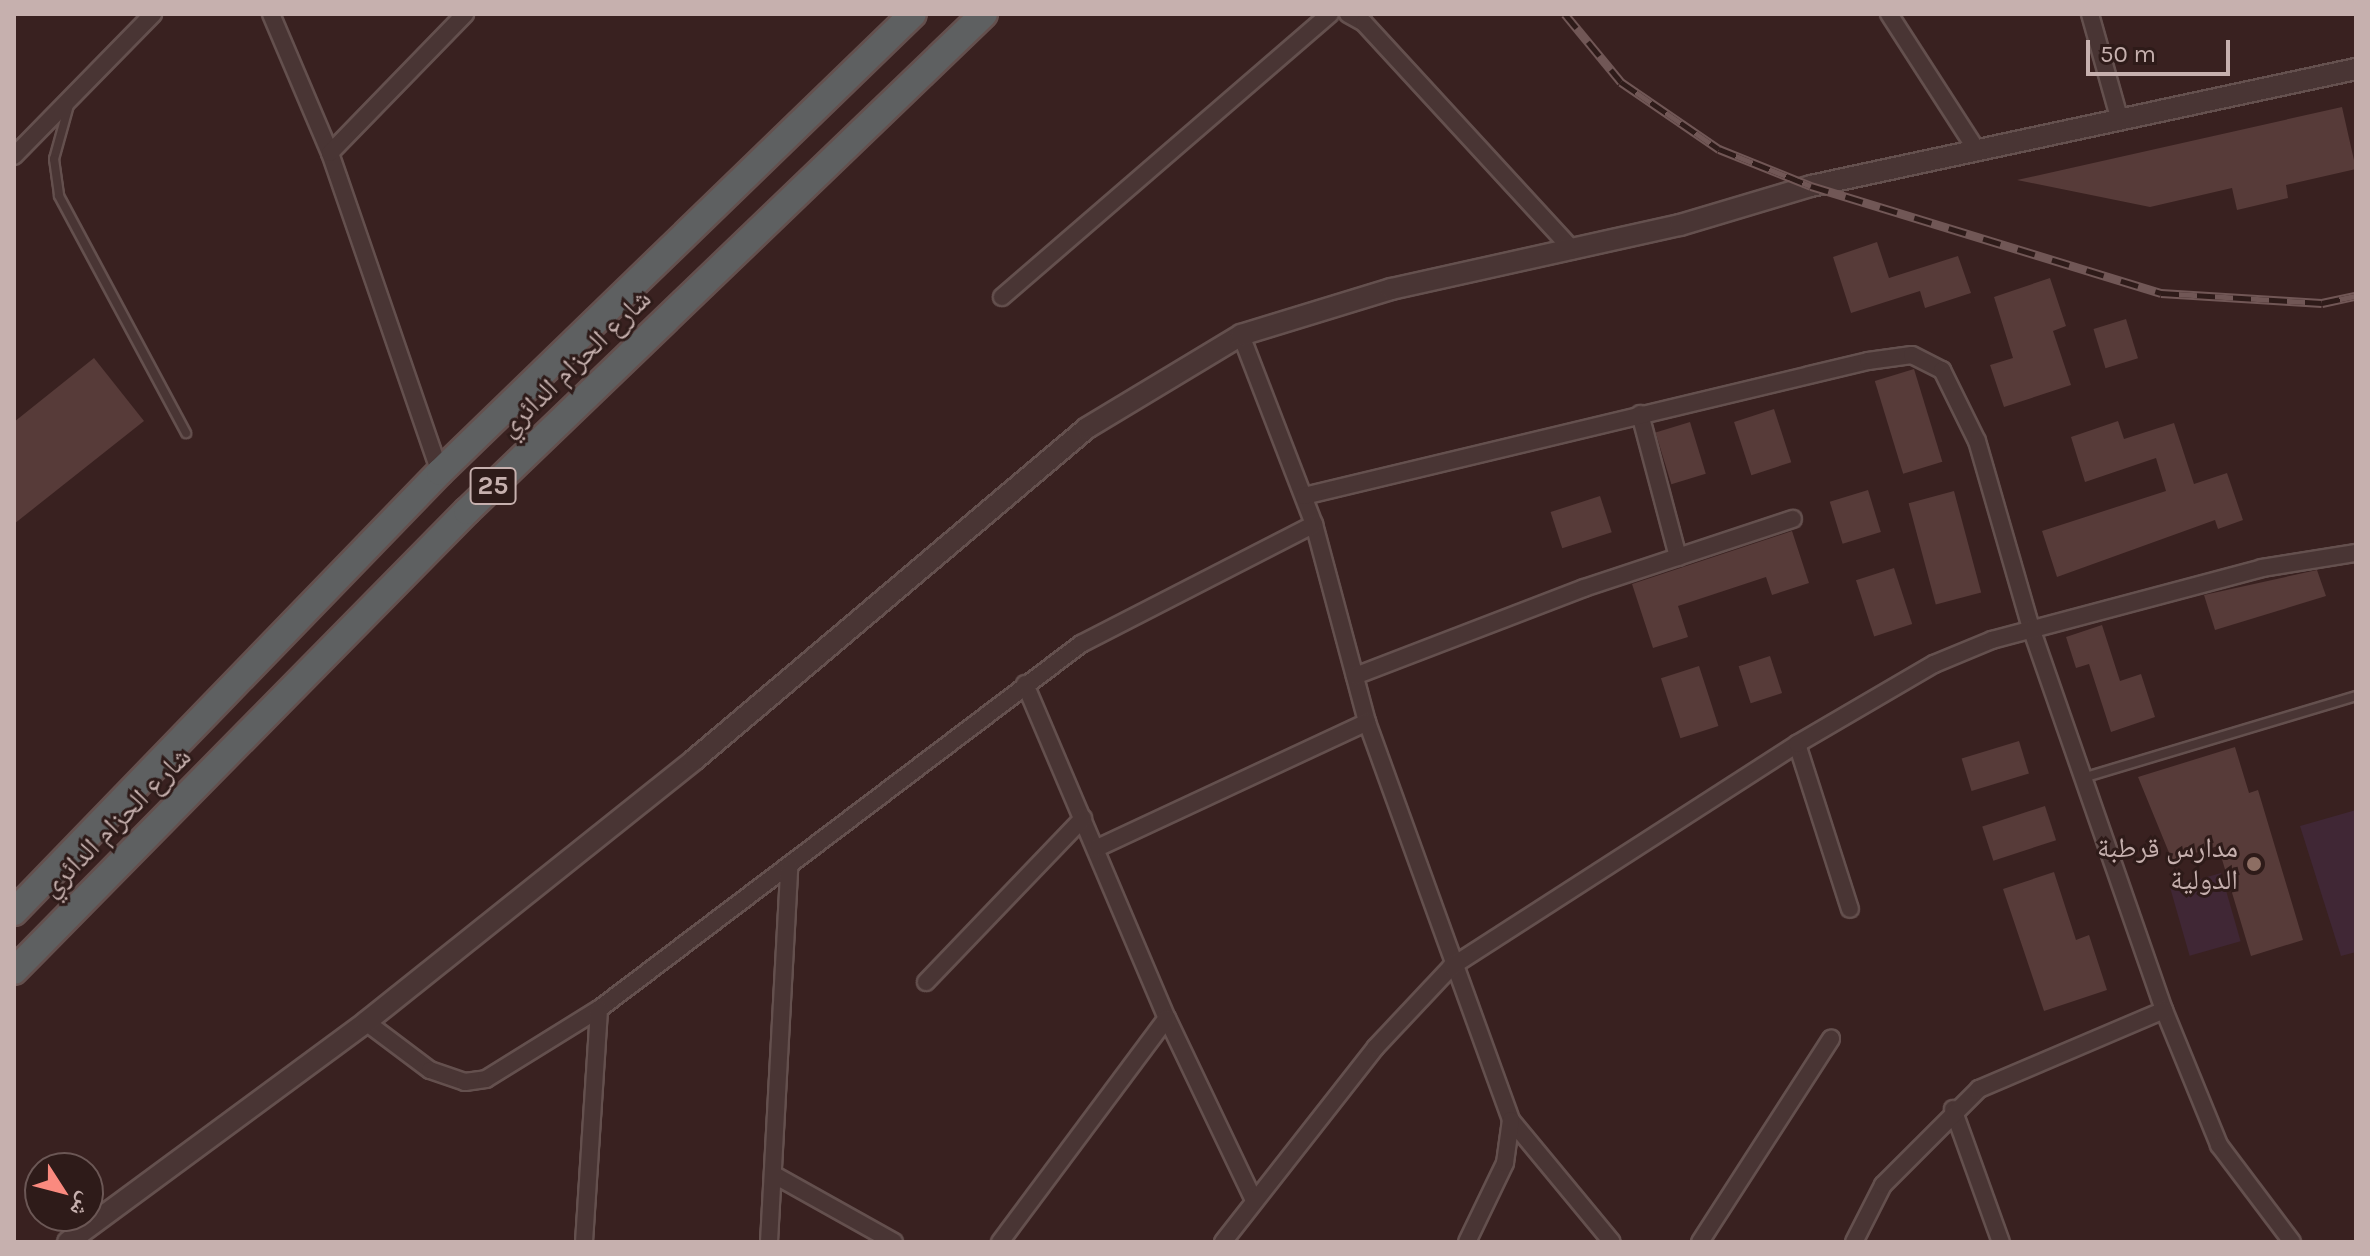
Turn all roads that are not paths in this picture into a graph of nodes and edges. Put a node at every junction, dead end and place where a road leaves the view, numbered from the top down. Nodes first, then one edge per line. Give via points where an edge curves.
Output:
1 (153, 14) edge
2 (271, 14) edge
3 (465, 14) edge
4 (913, 14) edge
5 (984, 14) edge
6 (1330, 14) edge
7 (1348, 14) edge
8 (1889, 14) edge
9 (2090, 14) edge
10 (2356, 69) edge
11 (73, 89) junction
12 (2120, 121) junction
13 (1978, 152) junction
14 (330, 153) junction
15 (14, 156) edge
16 (1573, 250) junction
17 (1002, 297) dead end
18 (1241, 335) junction
19 (1640, 414) junction
20 (186, 433) dead end
21 (440, 472) junction
22 (1304, 496) junction
23 (1793, 519) dead end
24 (1314, 524) junction
25 (2356, 553) edge
26 (1678, 557) junction
27 (2031, 628) junction
28 (1355, 676) junction
29 (1025, 684) junction
30 (2356, 696) edge
31 (1367, 722) junction
32 (1797, 744) junction
33 (2086, 777) junction
34 (1083, 818) junction
35 (1097, 848) junction
36 (789, 868) junction
37 (1850, 909) dead end
38 (14, 912) edge
39 (1451, 967) junction
40 (14, 971) edge
41 (926, 982) dead end
42 (599, 1009) junction
43 (2164, 1010) junction
44 (1167, 1018) junction
45 (366, 1022) junction
46 (1831, 1039) dead end
47 (1953, 1109) junction
48 (1511, 1120) junction
49 (776, 1176) junction
50 (1253, 1198) junction
51 (68, 1242) edge
52 (584, 1242) edge
53 (769, 1242) edge
54 (894, 1242) edge
55 (1000, 1242) edge
56 (1223, 1242) edge
57 (1467, 1242) edge
58 (1612, 1242) edge
59 (1700, 1242) edge
60 (1854, 1242) edge
61 (2001, 1242) edge
62 (2292, 1242) edge

1 - 11 street
2 - 14 street
3 - 14 street
4 - 21 highway, شارع الحزام الدائري / 25
5 - 40 highway, شارع الحزام الدائري / 25 via 467,511
6 - 17 street
7 - 16 street via 1364,23
8 - 13 street
9 - 12 street
10 - 12 street
11 - 15 street
11 - 20 lane via 54,159 59,196
12 - 13 street
13 - 16 street via 1811,186
14 - 21 street
16 - 18 street via 1391,289
18 - 22 street
18 - 45 street via 1154,381 1087,428 694,760
19 - 22 street
19 - 26 street
19 - 27 street via 1868,361 1912,355 1929,361 1953,380 1977,441
21 - 38 highway, شارع الحزام الدائري / 25
22 - 24 street
23 - 26 street
24 - 28 street
24 - 29 street via 1081,644
25 - 27 street via 2262,568
26 - 28 street
27 - 32 street via 1934,664
27 - 33 street
28 - 31 street
29 - 34 street
29 - 36 street
30 - 33 lane
31 - 35 street
31 - 39 street
32 - 37 street
32 - 39 street
33 - 43 street
34 - 35 street
34 - 41 street
35 - 44 street
36 - 42 street
36 - 49 street
39 - 48 street
39 - 50 street
42 - 45 street via 486,1079 465,1082 430,1070
42 - 52 street
43 - 47 street via 2024,1067
43 - 62 street via 2219,1145
44 - 50 street
44 - 55 street
45 - 51 street
46 - 59 street
47 - 60 street via 1883,1185
47 - 61 street
48 - 57 street via 1505,1163
48 - 58 street
49 - 53 street
49 - 54 street
50 - 56 street

